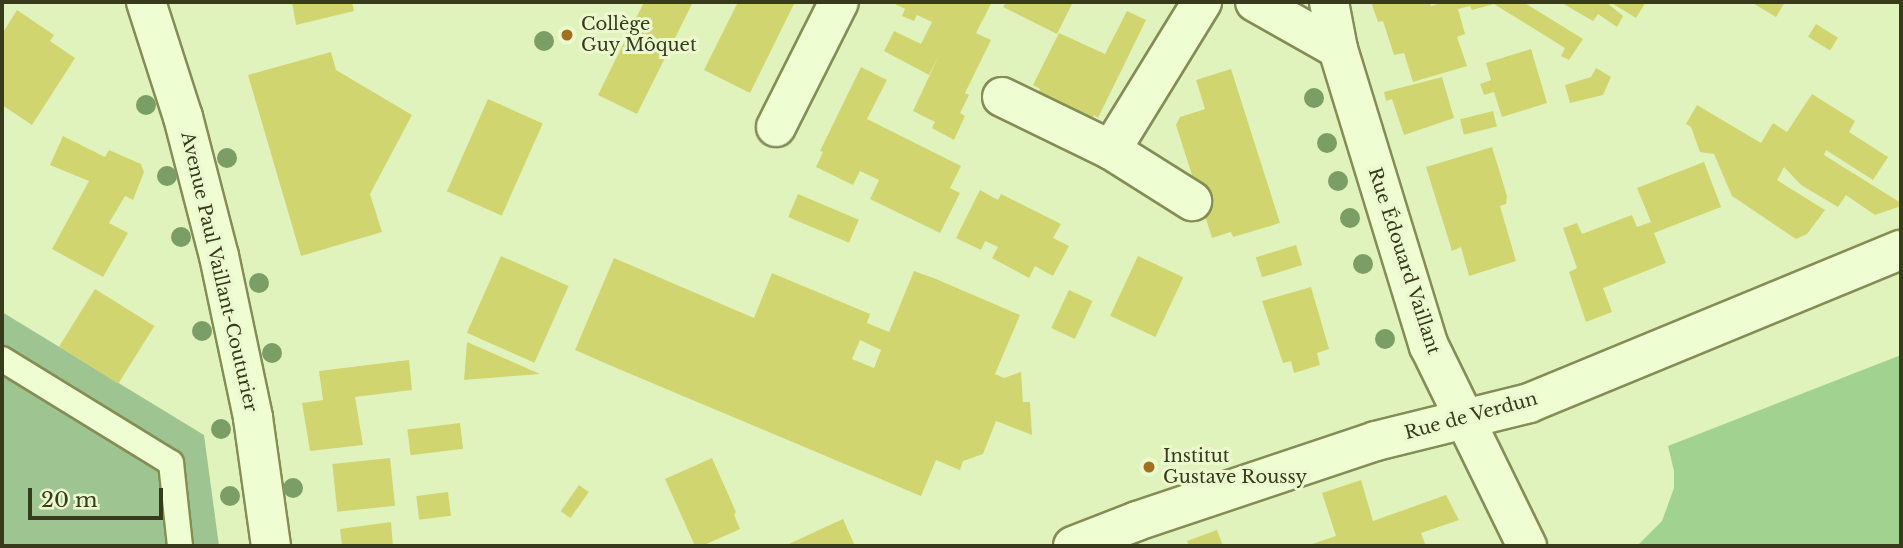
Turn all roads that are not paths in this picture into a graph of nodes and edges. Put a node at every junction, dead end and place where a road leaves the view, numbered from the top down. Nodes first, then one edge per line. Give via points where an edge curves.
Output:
1 (146, 2) edge
2 (839, 2) edge
3 (1202, 2) edge
4 (1255, 2) edge
5 (1329, 2) edge
6 (1338, 49) junction
7 (1002, 97) dead end
8 (776, 128) dead end
9 (1111, 150) junction
10 (1192, 201) dead end
11 (1901, 250) edge
12 (2, 359) edge
13 (1463, 419) junction
14 (180, 546) edge
15 (271, 546) edge
16 (1073, 546) edge
17 (1527, 546) edge

1 - 15 street, Avenue Paul Vaillant-Couturier via 183,117 219,256 253,418
2 - 8 street
3 - 9 street
4 - 6 street
5 - 6 street, Rue Édouard Vaillant
6 - 13 street, Rue Édouard Vaillant via 1429,346
7 - 9 street
9 - 10 street
11 - 13 street, Rue de Verdun via 1529,403
12 - 14 lane via 171,463
13 - 16 street, Rue de Verdun via 1376,440
13 - 17 street, Rue Édouard Vaillant

